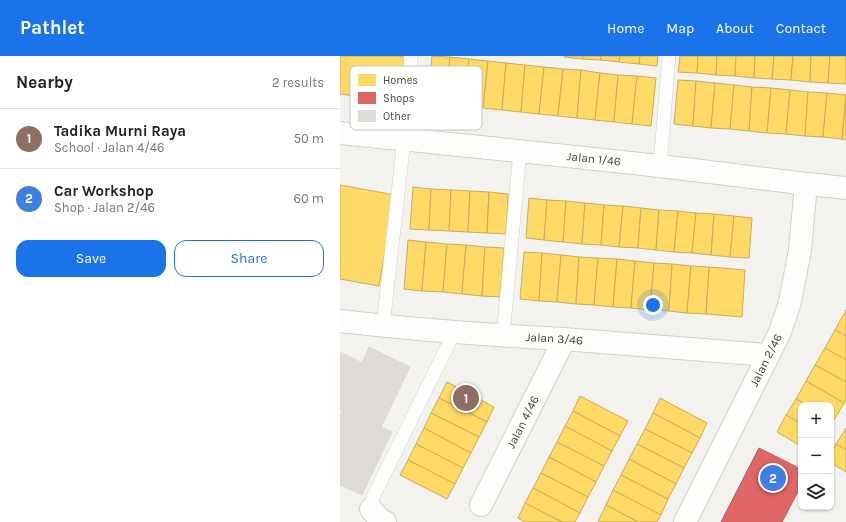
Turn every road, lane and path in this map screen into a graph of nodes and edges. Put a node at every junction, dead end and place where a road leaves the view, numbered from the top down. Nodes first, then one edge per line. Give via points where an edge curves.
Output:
1 (411, 56) edge
2 (669, 56) edge
3 (410, 66) edge
4 (405, 130) edge
5 (340, 133) edge
6 (404, 140) junction
7 (520, 151) junction
8 (660, 166) junction
9 (806, 184) junction
10 (846, 188) edge
11 (340, 322) edge
12 (384, 326) junction
13 (454, 333) junction
14 (503, 336) junction
15 (564, 340) junction
16 (768, 355) junction
17 (482, 505) dead end
18 (378, 516) edge
19 (685, 522) edge

1 - 3 lane
2 - 8 lane
4 - 6 lane
5 - 6 street, Jalan 1/46
6 - 7 street, Jalan 1/46
6 - 12 lane
7 - 8 street, Jalan 1/46
7 - 14 lane
8 - 9 street, Jalan 1/46
9 - 10 street, Jalan 1/46
9 - 16 street, Jalan 2/46 via 800,250 790,302 780,332
11 - 12 street, Jalan 3/46
12 - 13 street, Jalan 3/46
13 - 14 street, Jalan 3/46
13 - 18 lane via 373,497
14 - 15 street, Jalan 3/46
15 - 16 street, Jalan 3/46
15 - 17 street, Jalan 4/46
16 - 19 street, Jalan 2/46

